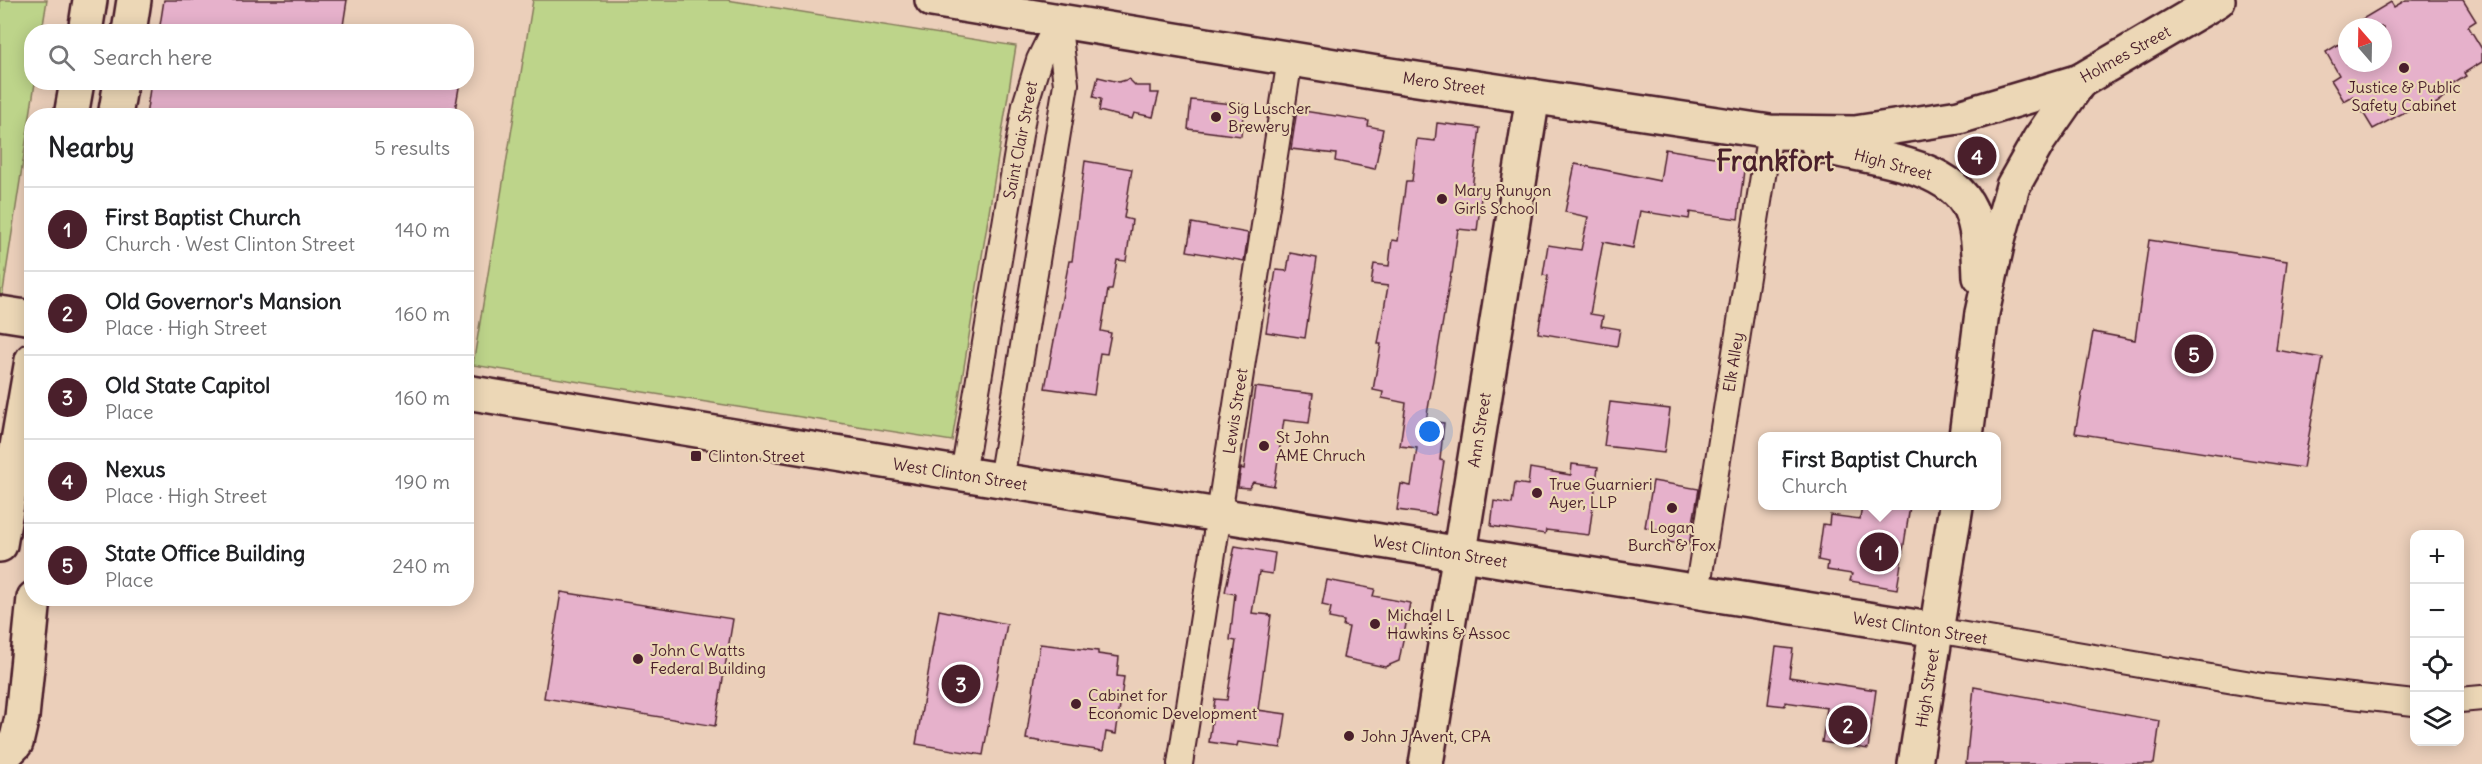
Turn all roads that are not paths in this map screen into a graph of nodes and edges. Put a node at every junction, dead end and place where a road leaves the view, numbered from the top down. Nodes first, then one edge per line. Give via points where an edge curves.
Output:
1 (90, 0) edge
2 (134, 0) edge
3 (932, 0) edge
4 (2218, 0) edge
5 (1058, 21) junction
6 (86, 24) edge
7 (130, 24) edge
8 (1290, 59) junction
9 (2080, 81) junction
10 (76, 90) edge
11 (120, 90) edge
12 (1533, 96) junction
13 (72, 108) edge
14 (116, 108) edge
15 (1959, 117) joint
16 (1770, 132) junction
17 (0, 312) edge
18 (1982, 313) junction
19 (24, 316) edge
20 (474, 393) edge
21 (24, 406) edge
22 (1967, 432) edge
23 (963, 474) junction
24 (1001, 480) junction
25 (1955, 510) edge
26 (1219, 515) junction
27 (0, 545) edge
28 (1459, 554) junction
29 (1697, 592) junction
30 (33, 606) edge
31 (1936, 630) junction
32 (2482, 698) edge
33 (2464, 700) edge
34 (2410, 702) edge
35 (0, 759) edge
36 (1180, 764) edge
37 (1426, 764) edge
38 (1915, 764) edge

1 - 6 main road
2 - 7 main road
3 - 5 main road, Mero Street
4 - 9 main road, Holmes Street
5 - 8 main road, Mero Street
5 - 23 street, Saint Clair Street via 1024,105
5 - 24 street, Saint Clair Street via 1066,84
8 - 12 main road, Mero Street
8 - 26 street, Lewis Street
9 - 15 main road, Holmes Street
9 - 18 main road, High Street via 2013,186
10 - 13 main road
11 - 14 main road
12 - 16 main road, Mero Street
12 - 28 main road, Ann Street
15 - 16 main road, Mero Street via 1856,133
16 - 18 main road, High Street via 1924,170 1950,184 1969,207 1975,223
16 - 29 street, Elk Alley
17 - 19 main road
18 - 22 main road, High Street
20 - 23 main road, West Clinton Street
21 - 27 main road
23 - 24 main road, West Clinton Street
24 - 26 main road, West Clinton Street
25 - 31 main road, High Street
26 - 28 main road, West Clinton Street
26 - 36 street, Lewis Street
28 - 29 main road, West Clinton Street
28 - 37 main road, Ann Street
29 - 31 main road, West Clinton Street
30 - 35 main road via 22,717 16,743
31 - 34 street, West Clinton Street via 2263,686
31 - 38 main road, High Street
32 - 33 street

